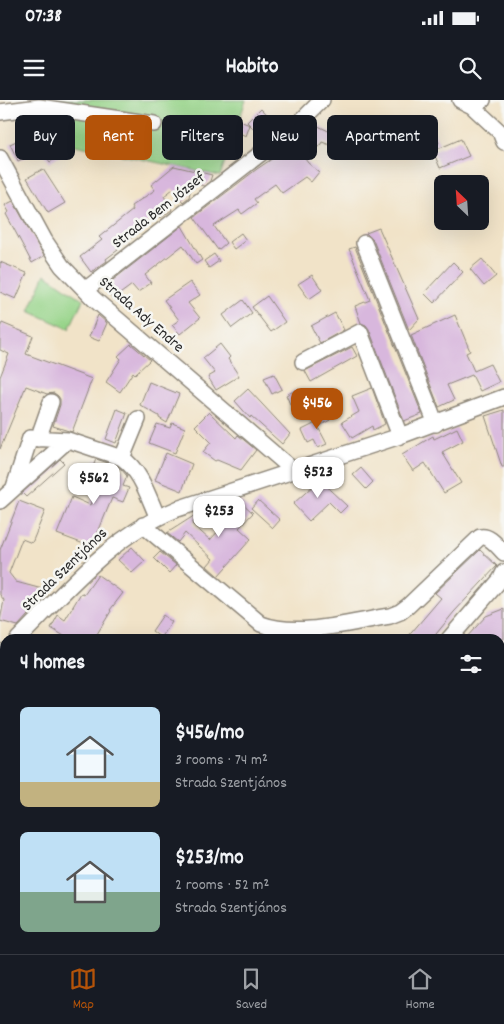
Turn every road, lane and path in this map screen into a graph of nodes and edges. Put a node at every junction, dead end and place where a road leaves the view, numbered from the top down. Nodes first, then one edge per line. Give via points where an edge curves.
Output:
1 (322, 100) edge
2 (472, 102) edge
3 (0, 112) edge
4 (154, 124) dead end
5 (503, 134) edge
6 (0, 158) edge
7 (364, 243) dead end
8 (85, 290) junction
9 (303, 362) dead end
10 (504, 397) edge
11 (51, 402) dead end
12 (138, 419) dead end
13 (436, 424) junction
14 (400, 436) junction
15 (38, 439) junction
16 (68, 440) junction
17 (122, 458) junction
18 (293, 470) junction
19 (13, 488) junction
20 (0, 501) edge
21 (158, 516) junction
22 (143, 524) junction
23 (504, 553) edge
24 (504, 572) edge
25 (23, 634) edge
26 (453, 634) edge

1 - 8 street, Strada Bem József via 296,126
2 - 5 street
3 - 4 street via 39,107
6 - 8 street, Strada Ady Endre via 45,241 62,266
7 - 13 street
8 - 18 street, Strada Ady Endre
9 - 14 street via 360,332
10 - 13 street, Strada Szentjános
11 - 15 street
12 - 17 street
13 - 14 street, Strada Szentjános
14 - 18 street, Strada Szentjános
15 - 16 street
15 - 19 street via 30,438
16 - 17 street
16 - 19 street
17 - 21 street via 137,473
18 - 21 street, Strada Szentjános
19 - 20 street
21 - 22 street, Strada Szentjános
22 - 23 street via 261,624 272,629 310,630 390,616 408,606 480,537 490,539
22 - 25 street, Strada Szentjános via 98,560
24 - 26 street

